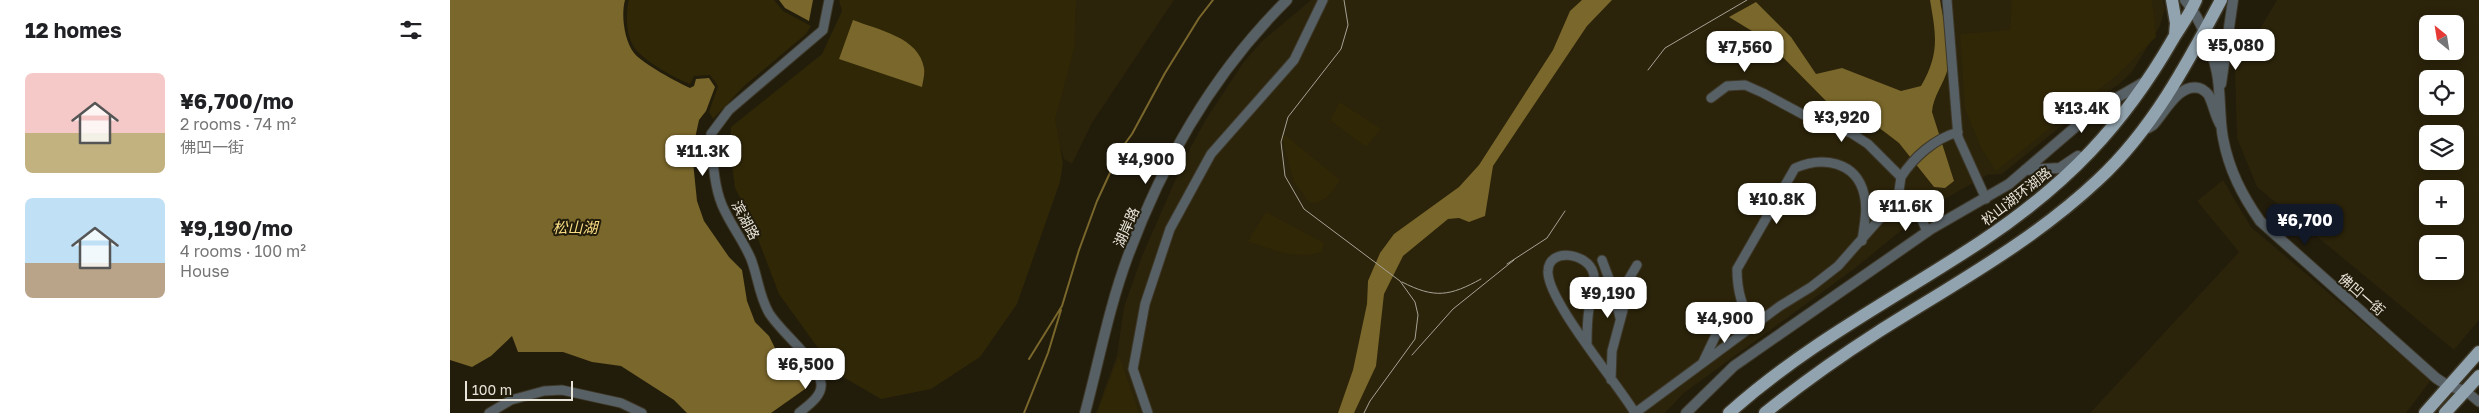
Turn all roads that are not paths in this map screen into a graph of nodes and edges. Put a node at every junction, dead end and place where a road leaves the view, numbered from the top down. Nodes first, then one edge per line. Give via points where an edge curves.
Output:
1 (829, 0) edge
2 (1287, 0) edge
3 (1323, 0) edge
4 (1947, 0) edge
5 (2172, 0) edge
6 (2179, 0) edge
7 (2221, 0) edge
8 (2233, 0) edge
9 (2191, 5) edge
10 (2204, 34) junction
11 (2174, 37) junction
12 (2147, 80) junction
13 (2218, 92) junction
14 (2136, 96) junction
15 (1711, 98) dead end
16 (2222, 127) junction
17 (1958, 132) junction
18 (2139, 134) junction
19 (2025, 170) junction
20 (1901, 177) junction
21 (1898, 198) junction
22 (1986, 199) junction
23 (1927, 232) junction
24 (1862, 241) junction
25 (1602, 260) dead end
26 (1637, 265) dead end
27 (1726, 314) dead end
28 (1620, 321) junction
29 (1754, 327) junction
30 (1587, 344) junction
31 (2479, 352) edge
32 (1702, 365) junction
33 (2479, 376) edge
34 (1611, 380) junction
35 (2448, 386) junction
36 (2466, 391) junction
37 (2479, 402) edge
38 (489, 413) edge
39 (642, 413) edge
40 (799, 413) edge
41 (1085, 413) edge
42 (1148, 413) edge
43 (1635, 413) edge
44 (1686, 413) edge
45 (1729, 413) edge
46 (1765, 413) edge
47 (2425, 413) edge
48 (2445, 413) edge

1 - 40 street, 滨湖路 via 823,30 729,110 711,134 718,195 751,260 759,293 770,315 812,365 821,383 816,396
2 - 41 street, 湖岸路 via 1250,39 1216,84 1199,108 1169,164 1128,255 1103,333
3 - 42 street via 1294,60 1211,154 1170,229 1145,304 1133,369
4 - 17 street
5 - 11 main road via 2176,23
6 - 9 street, 佛凹一街
7 - 10 main road
8 - 13 street
9 - 10 street, 佛凹一街
9 - 11 main road, 松山湖环湖路
10 - 13 street, 佛凹一街 via 2217,73
10 - 18 main road
11 - 12 main road, 松山湖环湖路
12 - 14 main road, 松山湖环湖路
12 - 19 street via 2094,111
13 - 16 street, 佛凹一街
14 - 19 street via 2066,166
14 - 45 main road, 松山湖环湖路 via 2114,128 2082,162 2039,199 1982,241 1800,354
15 - 20 street via 1727,86 1745,85 1868,144
16 - 18 street via 2213,112 2210,96 2202,88 2192,87 2182,89 2153,125
16 - 35 street, 佛凹一街 via 2230,169 2260,221
17 - 20 street via 1946,135 1924,150
17 - 22 street
18 - 46 main road via 2099,179 2054,218 1996,261 1814,374
19 - 22 street
20 - 21 street
21 - 23 street via 1921,217
21 - 24 street
22 - 23 street
23 - 44 street via 1734,366
24 - 29 street via 1838,266
24 - 29 street via 1866,211 1864,194 1852,173 1842,165 1827,161 1795,168 1736,269 1737,286 1745,312
25 - 28 street
26 - 28 street via 1627,282
27 - 32 street
28 - 34 street via 1612,351
29 - 32 street
30 - 30 street via 1556,296 1548,277 1548,266 1554,259 1571,254 1591,265 1594,274
30 - 34 street
31 - 35 main road
32 - 43 street
33 - 36 main road
34 - 43 street
35 - 36 street, 佛凹一街
35 - 47 main road
36 - 37 street
36 - 48 main road
38 - 39 street via 511,400 562,390 621,404

